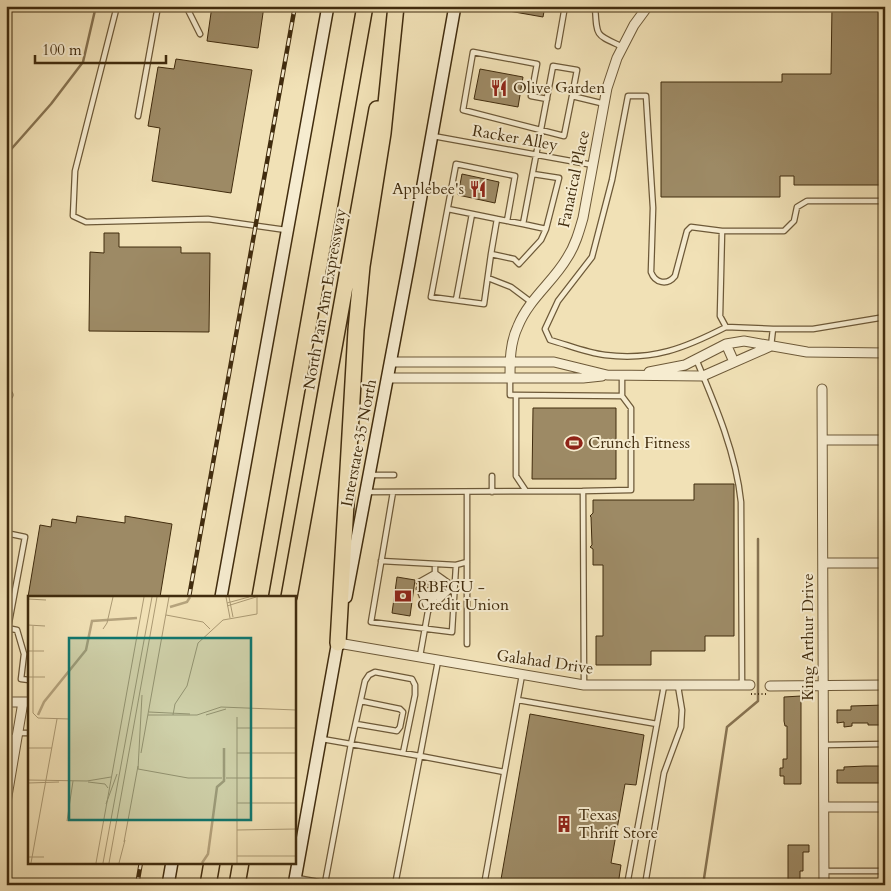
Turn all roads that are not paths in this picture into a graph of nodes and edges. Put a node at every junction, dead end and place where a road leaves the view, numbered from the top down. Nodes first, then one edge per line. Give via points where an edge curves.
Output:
1 (117, 6) edge
2 (158, 6) edge
3 (186, 6) edge
4 (328, 6) edge
5 (365, 6) edge
6 (396, 6) edge
7 (455, 6) edge
8 (565, 6) edge
9 (595, 6) edge
10 (648, 6) edge
11 (200, 34) dead end
12 (558, 46) dead end
13 (623, 47) junction
14 (572, 96) junction
15 (547, 99) junction
16 (605, 104) junction
17 (138, 116) dead end
18 (542, 131) junction
19 (432, 136) junction
20 (537, 155) junction
21 (593, 165) junction
22 (533, 174) junction
23 (885, 201) edge
24 (448, 209) junction
25 (472, 214) junction
26 (497, 219) junction
27 (507, 221) junction
28 (523, 224) junction
29 (546, 229) junction
30 (287, 230) junction
31 (722, 231) junction
32 (491, 254) junction
33 (488, 278) junction
34 (456, 300) junction
35 (531, 302) junction
36 (885, 317) edge
37 (726, 327) junction
38 (773, 329) junction
39 (726, 344) junction
40 (772, 346) junction
41 (885, 353) edge
42 (696, 359) junction
43 (390, 362) junction
44 (510, 362) junction
45 (734, 362) junction
46 (607, 375) junction
47 (624, 376) junction
48 (703, 376) junction
49 (388, 378) junction
50 (510, 378) junction
51 (822, 388) dead end
52 (516, 395) junction
53 (622, 396) junction
54 (822, 440) junction
55 (885, 440) edge
56 (369, 475) junction
57 (394, 475) dead end
58 (492, 476) dead end
59 (526, 491) junction
60 (583, 491) junction
61 (366, 492) junction
62 (393, 492) junction
63 (492, 492) junction
64 (467, 493) junction
65 (6, 533) edge
66 (380, 561) junction
67 (468, 562) junction
68 (823, 563) junction
69 (885, 563) edge
70 (435, 564) junction
71 (456, 565) junction
72 (435, 573) junction
73 (434, 582) junction
74 (434, 590) junction
75 (221, 596) edge
76 (258, 596) edge
77 (289, 596) edge
78 (428, 611) junction
79 (7, 628) edge
80 (425, 629) junction
81 (338, 643) junction
82 (467, 644) dead end
83 (419, 658) junction
84 (438, 661) junction
85 (522, 675) junction
86 (28, 680) edge
87 (584, 685) junction
88 (823, 685) junction
89 (885, 685) edge
90 (664, 686) junction
91 (678, 686) junction
92 (770, 686) dead end
93 (748, 688) joint
94 (518, 700) junction
95 (360, 701) junction
96 (6, 702) edge
97 (26, 702) edge
98 (356, 724) junction
99 (657, 724) junction
100 (28, 733) edge
101 (18, 735) junction
102 (6, 736) edge
103 (320, 738) junction
104 (351, 744) junction
105 (885, 744) edge
106 (824, 745) junction
107 (403, 753) junction
108 (420, 756) junction
109 (504, 772) junction
110 (6, 802) edge
111 (824, 807) junction
112 (885, 807) edge
113 (172, 864) edge
114 (212, 864) edge
115 (241, 864) edge
116 (824, 871) junction
117 (885, 871) edge
118 (295, 881) edge
119 (325, 883) junction
120 (168, 885) edge
121 (208, 885) edge
122 (237, 885) edge
123 (335, 885) edge
124 (395, 885) edge
125 (484, 885) edge
126 (627, 885) edge
127 (645, 885) edge
128 (824, 885) edge

1 - 30 lane via 75,171 74,216 86,222 208,219
2 - 17 lane
3 - 11 lane
4 - 30 main road
5 - 76 highway, North Pan Am Expressway
6 - 77 highway, North Pan Am Expressway
6 - 81 highway via 384,134 362,266
7 - 19 main road, Interstate 35 North
8 - 12 lane
9 - 13 lane via 596,29 600,36
10 - 13 street, Fanatical Place
13 - 16 street, Fanatical Place
14 - 15 lane via 577,70 553,66
14 - 16 lane
14 - 18 lane via 564,136
15 - 18 lane
15 - 18 lane via 531,96 537,64 473,52 463,110
16 - 21 street, Fanatical Place
18 - 20 lane
19 - 20 lane, Racker Alley
19 - 43 main road, Interstate 35 North
20 - 21 lane, Racker Alley
20 - 22 lane
21 - 35 street, Fanatical Place via 577,238 567,258
22 - 28 lane
22 - 29 lane via 560,178
23 - 31 lane via 807,200 798,207 794,221 784,231
24 - 25 lane
24 - 27 lane via 456,164 515,176
24 - 34 lane via 431,297
25 - 26 lane
25 - 34 lane
26 - 27 lane
26 - 32 lane
27 - 28 lane
28 - 29 lane
29 - 32 lane via 541,240 519,264 514,259
30 - 75 main road
31 - 37 lane via 720,316
31 - 37 lane via 688,229 673,279 665,283 654,278 651,272 654,208 646,96 628,96 612,180 592,258 558,301 545,329 550,340 605,355 651,356 676,350
32 - 33 lane
33 - 34 lane via 484,304
33 - 35 lane
35 - 44 street, Fanatical Place via 518,326
36 - 38 lane via 813,329
37 - 38 lane
38 - 40 lane
39 - 40 street via 744,341
39 - 42 street
39 - 45 street
40 - 41 street via 807,352
40 - 45 street
42 - 47 street via 685,365
42 - 48 lane
43 - 44 street
43 - 49 main road, Interstate 35 North
44 - 46 street via 554,362
44 - 50 street, Fanatical Place
45 - 48 street
46 - 47 street
46 - 50 street
47 - 48 street
47 - 53 lane
48 - 93 lane via 732,454 739,483
49 - 50 street
49 - 56 main road, Interstate 35 North
50 - 52 lane via 510,395
51 - 54 street, King Arthur Drive
52 - 53 lane
52 - 59 lane via 516,476
53 - 60 lane via 631,408 631,490
54 - 55 street
54 - 68 street, King Arthur Drive
56 - 57 lane
56 - 61 main road, Interstate 35 North
58 - 63 lane
59 - 60 lane
59 - 63 lane
60 - 87 lane
61 - 62 lane
61 - 81 main road, Interstate 35 North
62 - 64 lane
62 - 66 lane
63 - 64 lane
64 - 67 lane
65 - 79 lane via 26,538
66 - 70 lane
66 - 80 lane via 371,622
67 - 71 lane
67 - 82 lane
68 - 69 street
68 - 88 street, King Arthur Drive
70 - 71 lane
70 - 72 lane
71 - 80 lane via 452,632
72 - 73 lane
72 - 73 lane
72 - 73 lane
72 - 73 lane
74 - 78 lane
74 - 78 lane
74 - 78 lane
74 - 78 lane
78 - 80 lane
79 - 86 lane via 17,630 24,654 20,679
80 - 83 lane
81 - 83 street, Galahad Drive
81 - 103 main road, Interstate 35 North
83 - 84 street, Galahad Drive
84 - 85 street, Galahad Drive
84 - 108 lane
85 - 87 street, Galahad Drive
85 - 94 lane
87 - 90 street, Galahad Drive
88 - 89 street
88 - 92 street
88 - 106 street, King Arthur Drive
90 - 91 street, Galahad Drive
90 - 99 lane
91 - 93 street, Galahad Drive
91 - 127 lane via 681,727 664,774
94 - 99 lane
94 - 109 lane
95 - 98 lane
95 - 98 lane via 400,709 402,721 397,731
95 - 107 lane via 369,674 375,672 412,679 415,695
96 - 97 street
97 - 101 street
98 - 104 lane
99 - 126 lane
100 - 101 lane
101 - 102 lane
101 - 110 street
103 - 104 lane
103 - 118 main road, Interstate 35 North
104 - 107 lane
104 - 119 lane
105 - 106 lane
106 - 111 street, King Arthur Drive
107 - 108 lane
108 - 109 lane
108 - 124 lane
109 - 125 lane
111 - 112 street
111 - 116 street, King Arthur Drive
113 - 120 main road
114 - 121 highway
115 - 122 highway
116 - 117 lane
116 - 128 street, King Arthur Drive
118 - 119 lane
119 - 123 lane

